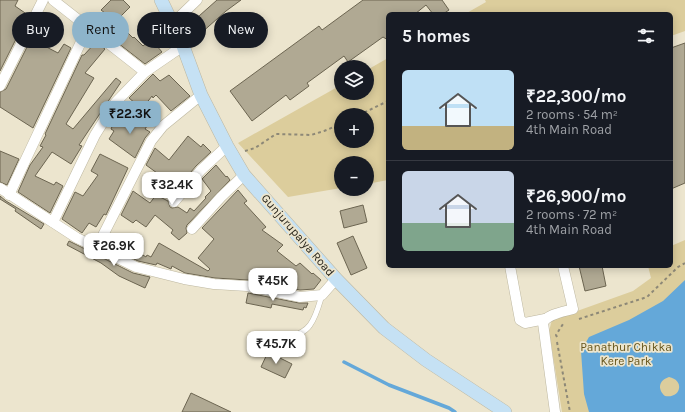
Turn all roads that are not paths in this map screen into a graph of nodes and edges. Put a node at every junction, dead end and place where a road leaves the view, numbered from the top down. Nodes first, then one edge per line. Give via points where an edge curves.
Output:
1 (43, 0) edge
2 (53, 0) edge
3 (161, 0) edge
4 (197, 0) edge
5 (166, 12) edge
6 (184, 12) edge
7 (72, 15) edge
8 (78, 48) edge
9 (115, 48) edge
10 (181, 48) edge
11 (185, 48) edge
12 (145, 72) junction
13 (0, 86) edge
14 (201, 95) junction
15 (230, 151) junction
16 (244, 175) junction
17 (0, 188) edge
18 (9, 195) junction
19 (174, 202) dead end
20 (54, 222) junction
21 (192, 229) dead end
22 (97, 247) junction
23 (510, 268) edge
24 (563, 268) edge
25 (336, 279) junction
26 (322, 295) junction
27 (545, 319) junction
28 (279, 343) dead end
29 (505, 412) edge
30 (555, 412) edge

1 - 13 street
2 - 7 street
3 - 5 street, Gunjurupalya Road
4 - 6 street
8 - 18 street
9 - 12 street
10 - 12 street
11 - 14 street, Gunjurupalya Road
12 - 20 street via 115,102 95,135
14 - 15 street, Gunjurupalya Road
14 - 22 street via 163,126 151,141
15 - 16 street, Gunjurupalya Road
15 - 19 street via 201,170
16 - 21 street via 221,196
16 - 25 street, Gunjurupalya Road
17 - 18 street
18 - 20 street
20 - 22 street
22 - 26 street via 136,267 184,279 247,286 300,297
23 - 27 street via 520,320 524,322
24 - 27 street via 572,309
25 - 26 street
25 - 29 street, Gunjurupalya Road via 384,328 426,360
26 - 28 lane via 310,326
27 - 30 street via 543,323

